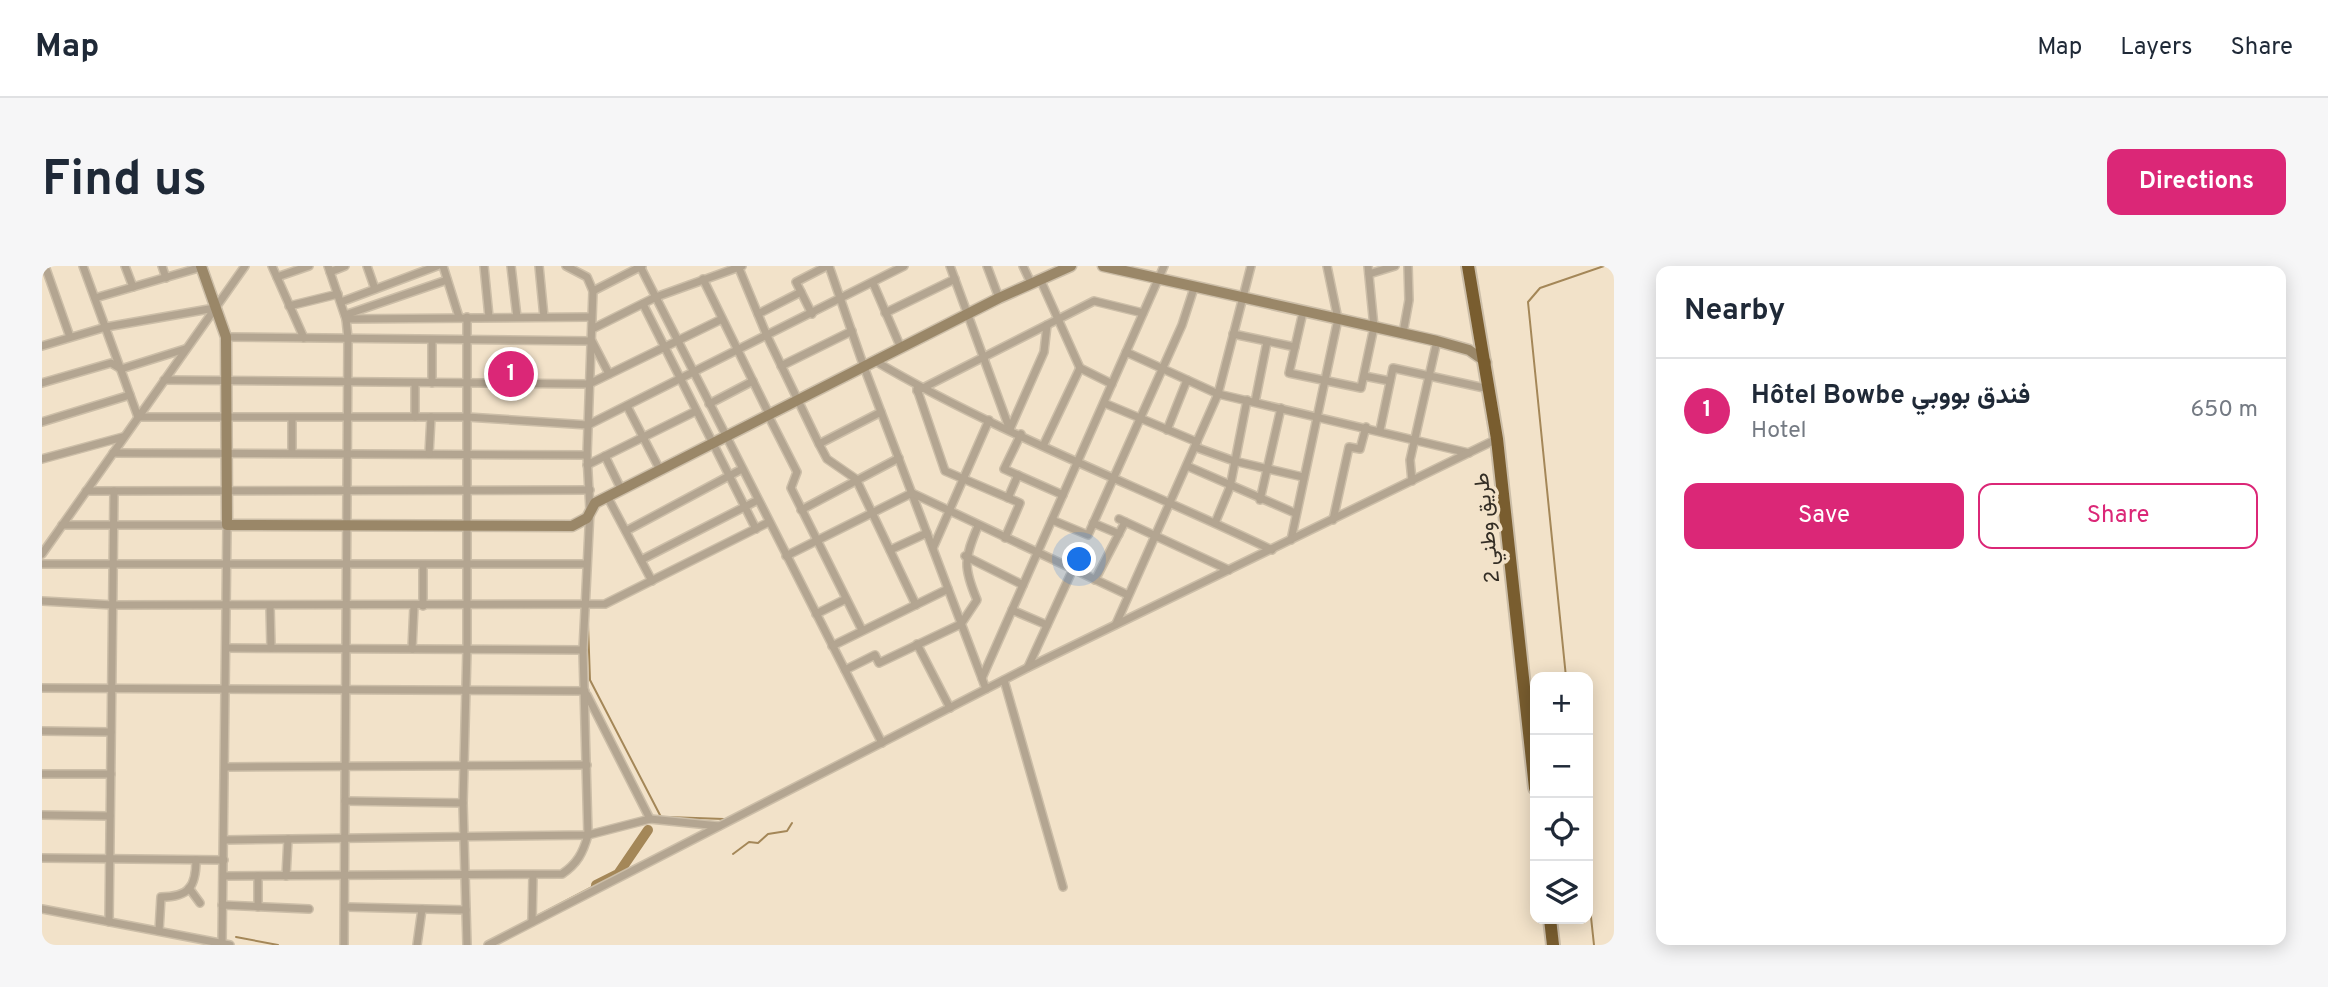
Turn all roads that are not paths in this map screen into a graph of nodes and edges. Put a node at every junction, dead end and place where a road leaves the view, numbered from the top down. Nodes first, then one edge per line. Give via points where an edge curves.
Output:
1 (46, 266) edge
2 (83, 266) edge
3 (125, 266) edge
4 (162, 266) edge
5 (245, 266) edge
6 (272, 266) edge
7 (309, 266) edge
8 (345, 266) edge
9 (367, 266) edge
10 (437, 266) edge
11 (443, 266) edge
12 (484, 266) edge
13 (511, 266) edge
14 (539, 266) edge
15 (566, 266) edge
16 (622, 266) edge
17 (740, 266) edge
18 (828, 266) edge
19 (904, 266) edge
20 (950, 266) edge
21 (987, 266) edge
22 (1023, 266) edge
23 (1071, 266) edge
24 (1103, 266) edge
25 (1164, 266) edge
26 (1251, 266) edge
27 (1327, 266) edge
28 (1395, 266) edge
29 (1408, 266) edge
30 (1468, 266) edge
31 (201, 267) edge
32 (642, 267) edge
33 (1059, 268) edge
34 (329, 269) edge
35 (1369, 270) edge
36 (1141, 271) edge
37 (626, 275) junction
38 (277, 277) junction
39 (166, 278) junction
40 (702, 279) junction
41 (955, 279) junction
42 (447, 280) junction
43 (1157, 280) junction
44 (1036, 281) junction
45 (873, 283) junction
46 (133, 287) junction
47 (1194, 288) junction
48 (375, 289) junction
49 (593, 291) junction
50 (801, 292) junction
51 (340, 298) junction
52 (656, 298) junction
53 (999, 298) junction
54 (94, 299) junction
55 (841, 299) junction
56 (1241, 299) junction
57 (643, 304) junction
58 (289, 306) junction
59 (216, 308) junction
60 (1303, 312) junction
61 (886, 313) junction
62 (1143, 313) junction
63 (758, 314) junction
64 (812, 314) junction
65 (968, 314) junction
66 (345, 317) junction
67 (463, 317) junction
68 (489, 317) junction
69 (517, 317) junction
70 (544, 317) junction
71 (591, 317) junction
72 (722, 319) junction
73 (1058, 319) junction
74 (1338, 319) junction
75 (1047, 325) junction
76 (106, 327) junction
77 (1374, 327) junction
78 (592, 329) junction
79 (852, 331) junction
80 (1480, 332) junction
81 (1403, 333) junction
82 (1233, 334) junction
83 (767, 336) junction
84 (70, 337) junction
85 (226, 337) junction
86 (304, 338) junction
87 (348, 338) junction
88 (432, 340) junction
89 (467, 340) junction
90 (592, 341) junction
91 (678, 341) junction
92 (1437, 341) junction
93 (1267, 342) junction
94 (42, 346) edge
95 (1294, 347) junction
96 (664, 348) junction
97 (901, 348) junction
98 (186, 349) junction
99 (1469, 350) junction
100 (738, 351) junction
101 (1126, 352) junction
102 (984, 358) junction
103 (875, 361) junction
104 (1486, 362) junction
105 (781, 366) junction
106 (864, 367) junction
107 (1080, 368) junction
108 (121, 369) junction
109 (1162, 369) junction
110 (609, 374) junction
111 (694, 374) junction
112 (1364, 376) junction
113 (1429, 377) junction
114 (164, 380) junction
115 (227, 380) junction
116 (348, 380) junction
117 (1188, 380) junction
118 (679, 381) junction
119 (753, 381) junction
120 (1325, 381) junction
121 (1390, 381) junction
122 (42, 383) edge
123 (415, 383) junction
124 (432, 383) junction
125 (467, 383) junction
126 (589, 384) junction
127 (1112, 384) junction
128 (925, 387) junction
129 (917, 388) junction
130 (1489, 388) junction
131 (1218, 394) junction
132 (130, 395) junction
133 (797, 400) junction
134 (1251, 401) junction
135 (1104, 402) junction
136 (709, 404) junction
137 (627, 406) junction
138 (1281, 408) junction
139 (694, 412) junction
140 (881, 412) junction
141 (769, 415) junction
142 (1317, 415) junction
143 (138, 417) junction
144 (348, 417) junction
145 (415, 417) junction
146 (431, 417) junction
147 (467, 417) junction
148 (226, 418) junction
149 (292, 418) junction
150 (1139, 418) junction
151 (989, 420) junction
152 (42, 422) edge
153 (588, 425) junction
154 (1366, 427) junction
155 (1010, 430) junction
156 (1167, 430) junction
157 (1380, 430) junction
158 (1021, 434) junction
159 (726, 436) junction
160 (124, 437) junction
161 (643, 438) junction
162 (1497, 439) junction
163 (1415, 440) junction
164 (711, 444) junction
165 (819, 444) junction
166 (1044, 444) junction
167 (1196, 445) junction
168 (113, 453) junction
169 (226, 453) junction
170 (292, 453) junction
171 (1469, 453) junction
172 (348, 454) junction
173 (429, 454) junction
174 (468, 454) junction
175 (587, 455) junction
176 (606, 456) junction
177 (899, 458) junction
178 (42, 459) edge
179 (1078, 461) junction
180 (1234, 461) junction
181 (587, 465) junction
182 (1187, 467) junction
183 (1267, 468) junction
184 (742, 469) junction
185 (660, 470) junction
186 (1018, 475) junction
187 (728, 476) junction
188 (1113, 476) junction
189 (1303, 477) junction
190 (963, 478) junction
191 (856, 479) junction
192 (1412, 481) junction
193 (1230, 487) junction
194 (621, 489) junction
195 (468, 490) junction
196 (590, 490) junction
197 (86, 491) junction
198 (114, 491) junction
199 (226, 491) junction
200 (348, 491) junction
201 (912, 493) junction
202 (1063, 495) junction
203 (607, 496) junction
204 (1008, 498) junction
205 (758, 500) junction
206 (1260, 500) junction
207 (1172, 502) junction
208 (744, 507) junction
209 (590, 509) junction
210 (801, 510) junction
211 (948, 512) junction
212 (872, 513) junction
213 (1295, 513) junction
214 (1052, 520) junction
215 (1333, 520) junction
216 (769, 522) junction
217 (1093, 523) junction
218 (1215, 523) junction
219 (62, 525) junction
220 (227, 525) junction
221 (347, 525) junction
222 (114, 526) junction
223 (467, 526) junction
224 (978, 526) junction
225 (756, 529) junction
226 (626, 531) junction
227 (927, 533) junction
228 (1119, 534) junction
229 (1157, 536) junction
230 (1005, 538) junction
231 (816, 540) junction
232 (1290, 540) junction
233 (933, 549) junction
234 (890, 550) junction
235 (1272, 550) junction
236 (42, 552) edge
237 (1037, 553) junction
238 (786, 556) junction
239 (965, 556) junction
240 (641, 560) junction
241 (42, 564) edge
242 (113, 564) junction
243 (586, 564) junction
244 (227, 565) junction
245 (424, 565) junction
246 (467, 565) junction
247 (347, 566) junction
248 (1073, 569) junction
249 (1229, 569) junction
250 (1095, 580) junction
251 (652, 581) junction
252 (1023, 585) junction
253 (948, 589) junction
254 (1128, 595) junction
255 (846, 599) junction
256 (42, 601) edge
257 (113, 605) junction
258 (585, 605) junction
259 (916, 605) junction
260 (228, 606) junction
261 (270, 606) junction
262 (346, 606) junction
263 (414, 606) junction
264 (423, 606) junction
265 (467, 606) junction
266 (1012, 610) junction
267 (816, 614) junction
268 (961, 624) junction
269 (1116, 624) junction
270 (1047, 625) junction
271 (862, 630) junction
272 (917, 644) junction
273 (832, 646) junction
274 (227, 648) junction
275 (271, 648) junction
276 (346, 649) junction
277 (412, 649) junction
278 (467, 649) junction
279 (583, 650) junction
280 (1027, 668) junction
281 (845, 670) junction
282 (982, 678) junction
283 (1004, 680) junction
284 (42, 688) edge
285 (112, 688) junction
286 (226, 689) junction
287 (986, 689) junction
288 (345, 690) junction
289 (466, 690) junction
290 (585, 691) junction
291 (950, 708) junction
292 (42, 731) edge
293 (111, 732) junction
294 (1530, 742) edge
295 (882, 743) junction
296 (464, 765) junction
297 (587, 765) junction
298 (346, 766) junction
299 (225, 767) junction
300 (42, 774) edge
301 (111, 774) junction
302 (345, 801) junction
303 (463, 803) junction
304 (42, 815) edge
305 (110, 816) junction
306 (650, 819) junction
307 (720, 826) junction
308 (588, 835) junction
309 (464, 836) junction
310 (344, 838) junction
311 (288, 839) junction
312 (224, 840) junction
313 (42, 858) edge
314 (110, 859) junction
315 (196, 860) junction
316 (224, 860) junction
317 (466, 875) junction
318 (223, 876) junction
319 (258, 876) junction
320 (286, 876) junction
321 (344, 876) junction
322 (533, 876) junction
323 (1063, 887) dead end
324 (189, 888) junction
325 (200, 903) dead end
326 (222, 905) junction
327 (258, 907) junction
328 (346, 907) junction
329 (42, 909) edge
330 (309, 909) dead end
331 (422, 909) junction
332 (466, 910) junction
333 (109, 922) junction
334 (532, 922) junction
335 (1551, 924) edge
336 (159, 932) junction
337 (226, 944) edge
338 (344, 945) edge
339 (417, 945) edge
340 (467, 945) edge
341 (488, 945) edge
342 (1553, 945) edge

1 - 84 street
2 - 54 street
3 - 46 street
4 - 39 street
5 - 59 street
6 - 38 street
7 - 38 street
8 - 34 street
9 - 48 street
10 - 48 street
11 - 42 street
12 - 68 street
13 - 69 street
14 - 70 street
15 - 49 street via 587,276
16 - 37 street
17 - 40 street
17 - 63 street
18 - 50 street via 796,282
18 - 55 street
19 - 45 street
20 - 41 street
21 - 53 street
22 - 44 street
23 - 33 street
24 - 36 street
25 - 43 street
26 - 56 street
27 - 74 street
28 - 35 street
29 - 81 street via 1409,300
30 - 80 highway, طريق وطني 2
31 - 39 street
31 - 59 street
32 - 37 street
32 - 52 street
33 - 44 street
34 - 51 street
35 - 77 street
36 - 43 street
37 - 49 street
38 - 58 street
39 - 46 street
40 - 52 street
40 - 72 street
41 - 61 street
41 - 65 street
42 - 66 street
42 - 67 street
43 - 47 street
43 - 62 street
44 - 53 street
44 - 73 street
45 - 55 street
45 - 61 street
46 - 54 street
47 - 56 street
47 - 109 street
48 - 51 street
49 - 71 street
50 - 63 street
50 - 64 street
51 - 58 street
51 - 66 street
52 - 57 street
52 - 91 street
53 - 65 street
54 - 76 street
55 - 64 street
55 - 79 street
56 - 60 street
56 - 82 street
57 - 78 street
57 - 96 street
58 - 86 street
59 - 76 street
59 - 85 street
59 - 98 street
60 - 74 street
60 - 95 street
61 - 97 street
62 - 73 street via 1094,301
62 - 101 street
63 - 83 street
64 - 83 street
65 - 97 street
65 - 102 street
66 - 67 street
66 - 87 street
67 - 68 street
67 - 89 street
68 - 69 street
69 - 70 street
70 - 71 street
71 - 78 street
72 - 91 street
72 - 100 street
73 - 75 street
73 - 107 street
74 - 77 street
74 - 120 street
75 - 102 street
75 - 155 street via 1044,352
76 - 84 street
76 - 108 street
77 - 81 street
77 - 112 street
78 - 90 street
79 - 105 street
79 - 106 street
80 - 99 street
80 - 104 highway, طريق وطني 2
81 - 92 street
82 - 93 street
82 - 131 street
83 - 100 street
83 - 105 street
84 - 94 street
85 - 86 street
85 - 115 street
86 - 87 street
87 - 88 street
87 - 116 street
88 - 89 street
88 - 124 street
89 - 90 street
89 - 125 street
90 - 110 street
90 - 126 street
91 - 96 street
91 - 111 street
92 - 99 street
92 - 113 street
93 - 95 street
93 - 134 street
95 - 120 street via 1289,373
96 - 110 street
96 - 118 street
97 - 103 street
98 - 108 street
98 - 114 street
99 - 104 street
100 - 111 street
100 - 119 street
101 - 109 street
101 - 127 street
102 - 128 street
102 - 155 street
103 - 106 street
103 - 129 street
104 - 130 highway, طريق وطني 2
105 - 133 street
106 - 133 street
106 - 140 street
107 - 127 street
107 - 166 street
108 - 122 street via 111,363
108 - 132 street
109 - 117 street
109 - 150 street
110 - 126 street
111 - 118 street
111 - 136 street
112 - 120 street via 1361,388
112 - 121 street
113 - 121 street via 1393,368
113 - 130 street
113 - 163 street
114 - 115 street
114 - 143 street
115 - 116 street
115 - 148 street
116 - 123 street
116 - 144 street
117 - 131 street
117 - 156 street
118 - 137 street
118 - 139 street
119 - 136 street
119 - 141 street
120 - 142 street
121 - 157 street
123 - 124 street
123 - 145 street
124 - 125 street
125 - 126 street
125 - 147 street
126 - 153 street
127 - 135 street
128 - 129 street
128 - 151 street
129 - 190 street via 946,471
130 - 162 highway, طريق وطني 2
131 - 134 street
131 - 167 street
132 - 143 street
132 - 152 street
133 - 141 street
133 - 165 street
134 - 138 street
134 - 180 street
135 - 150 street
135 - 179 street
136 - 159 street
137 - 153 street
137 - 161 street
138 - 142 street
138 - 183 street
139 - 161 street
139 - 164 street
140 - 165 street
140 - 177 street
141 - 159 street
141 - 210 street via 797,472 791,488
142 - 154 street
142 - 189 street
143 - 148 street
143 - 160 street
144 - 145 street
144 - 149 street
144 - 172 street
145 - 146 street
146 - 147 street
146 - 173 street
147 - 153 street
147 - 174 street
148 - 149 street
148 - 169 street
149 - 170 street
150 - 156 street
150 - 188 street
151 - 155 street
151 - 190 street
153 - 175 street
154 - 157 street
154 - 215 street via 1360,449 1349,447
155 - 158 street
156 - 167 street
157 - 163 street
158 - 166 street
158 - 186 street via 1004,469
159 - 164 street
159 - 184 street
160 - 168 street
160 - 178 street
161 - 176 street
161 - 185 street
162 - 171 street
162 - 294 highway, طريق وطني 2
163 - 171 street
163 - 192 street via 1410,460
164 - 185 street
164 - 187 street
165 - 191 street via 827,459
166 - 179 street
167 - 180 street
167 - 182 street
168 - 169 street
168 - 197 street
169 - 170 street
169 - 199 street
170 - 172 street
171 - 192 street
172 - 173 street
172 - 200 street
173 - 174 street
174 - 175 street
174 - 195 street
175 - 181 street
176 - 181 street
176 - 194 street
177 - 191 street
177 - 201 street
179 - 188 street
179 - 202 street
180 - 183 street
180 - 193 street
181 - 196 street
182 - 193 street
182 - 207 street
183 - 189 street
183 - 206 street
184 - 187 street
184 - 205 street
185 - 194 street
186 - 202 street
186 - 204 street
187 - 208 street
187 - 226 street
188 - 207 street
188 - 217 street
189 - 213 street
190 - 204 street
190 - 211 street
191 - 210 street
191 - 212 street
192 - 215 street
193 - 206 street
193 - 218 street
194 - 203 street
195 - 196 street
195 - 200 street
195 - 223 street
196 - 209 street
197 - 198 street
197 - 219 street
198 - 199 street
198 - 222 street
199 - 200 street
199 - 220 street
200 - 221 street
201 - 211 street
201 - 212 street
201 - 227 street
202 - 214 street
203 - 209 street
203 - 226 street
204 - 230 street via 1020,503
205 - 208 street
205 - 216 street
206 - 213 street
207 - 218 street
207 - 229 street
208 - 225 street
208 - 240 street
209 - 223 street via 582,523 572,526
209 - 243 street
210 - 231 street
211 - 224 street
211 - 233 street
212 - 231 street
212 - 234 street
213 - 232 street
214 - 217 street via 1088,535
214 - 237 street
215 - 232 street
216 - 225 street
216 - 238 street
217 - 228 street
218 - 235 street
219 - 222 street
219 - 236 street
220 - 221 street
220 - 222 street
220 - 244 street
221 - 223 street
221 - 247 street
222 - 242 street
223 - 246 street
224 - 230 street
224 - 239 street
225 - 251 street
226 - 240 street
227 - 233 street
227 - 234 street
228 - 229 street via 1122,520
228 - 250 street
229 - 249 street
229 - 254 street
230 - 237 street
231 - 238 street
231 - 255 street
232 - 235 street
233 - 253 street
234 - 259 street
235 - 249 street
237 - 248 street
237 - 252 street
238 - 267 street
239 - 252 street
239 - 268 street via 967,577 977,600
240 - 251 street
241 - 242 street
242 - 244 street
242 - 257 street
243 - 246 street
243 - 258 street
244 - 247 street
244 - 260 street
245 - 246 street
245 - 247 street
245 - 264 street
246 - 265 street
247 - 262 street
248 - 250 street
248 - 270 street
249 - 269 street
250 - 254 street
251 - 258 street via 605,604
252 - 266 street
253 - 259 street
253 - 268 street
254 - 269 street
255 - 267 street
255 - 271 street
256 - 257 street
257 - 260 street
257 - 285 street
258 - 265 street
258 - 279 street
259 - 271 street
260 - 261 street
260 - 274 street
261 - 262 street
261 - 275 street
262 - 263 street
262 - 276 street
263 - 264 street
263 - 277 street
264 - 265 street
265 - 278 street
266 - 270 street
266 - 282 street
267 - 273 street
268 - 272 street
268 - 282 street
269 - 280 street
270 - 280 street
271 - 273 street
272 - 281 street via 879,663 875,655
272 - 291 street
273 - 281 street
274 - 275 street
274 - 286 street
275 - 276 street
276 - 277 street
276 - 288 street
277 - 278 street
278 - 279 street
278 - 289 street
279 - 290 street
280 - 283 street
281 - 295 street
282 - 287 street
283 - 287 street
283 - 323 street
284 - 285 street
285 - 286 street
285 - 293 street
286 - 288 street
286 - 299 street
287 - 291 street
288 - 289 street
288 - 298 street
289 - 290 street
289 - 296 street
290 - 297 street
290 - 306 street
291 - 295 street
292 - 293 street
293 - 301 street
295 - 307 street
296 - 297 street
296 - 298 street
296 - 303 street
297 - 308 street
298 - 299 street
298 - 302 street
299 - 312 street
300 - 301 street
301 - 305 street
302 - 303 street
302 - 310 street
303 - 309 street
304 - 305 street
305 - 314 street
306 - 307 street
306 - 308 street
307 - 334 street
308 - 309 street
308 - 322 street via 575,865 562,874
309 - 310 street
309 - 317 street
310 - 311 street
310 - 321 street
311 - 312 street
311 - 320 street
312 - 316 street
313 - 314 street
314 - 315 street
314 - 333 street
315 - 316 street
315 - 324 street via 196,878
316 - 318 street
317 - 321 street
317 - 322 street
317 - 332 street
318 - 319 street
318 - 326 street
319 - 320 street
319 - 327 street
320 - 321 street
321 - 328 street
322 - 334 street
324 - 325 street
324 - 336 street via 179,897 161,897
326 - 327 street
326 - 337 street
327 - 330 street
328 - 331 street
328 - 338 street
329 - 333 street
331 - 332 street
331 - 339 street
332 - 340 street
333 - 336 street
334 - 341 street
335 - 342 highway
336 - 337 street

